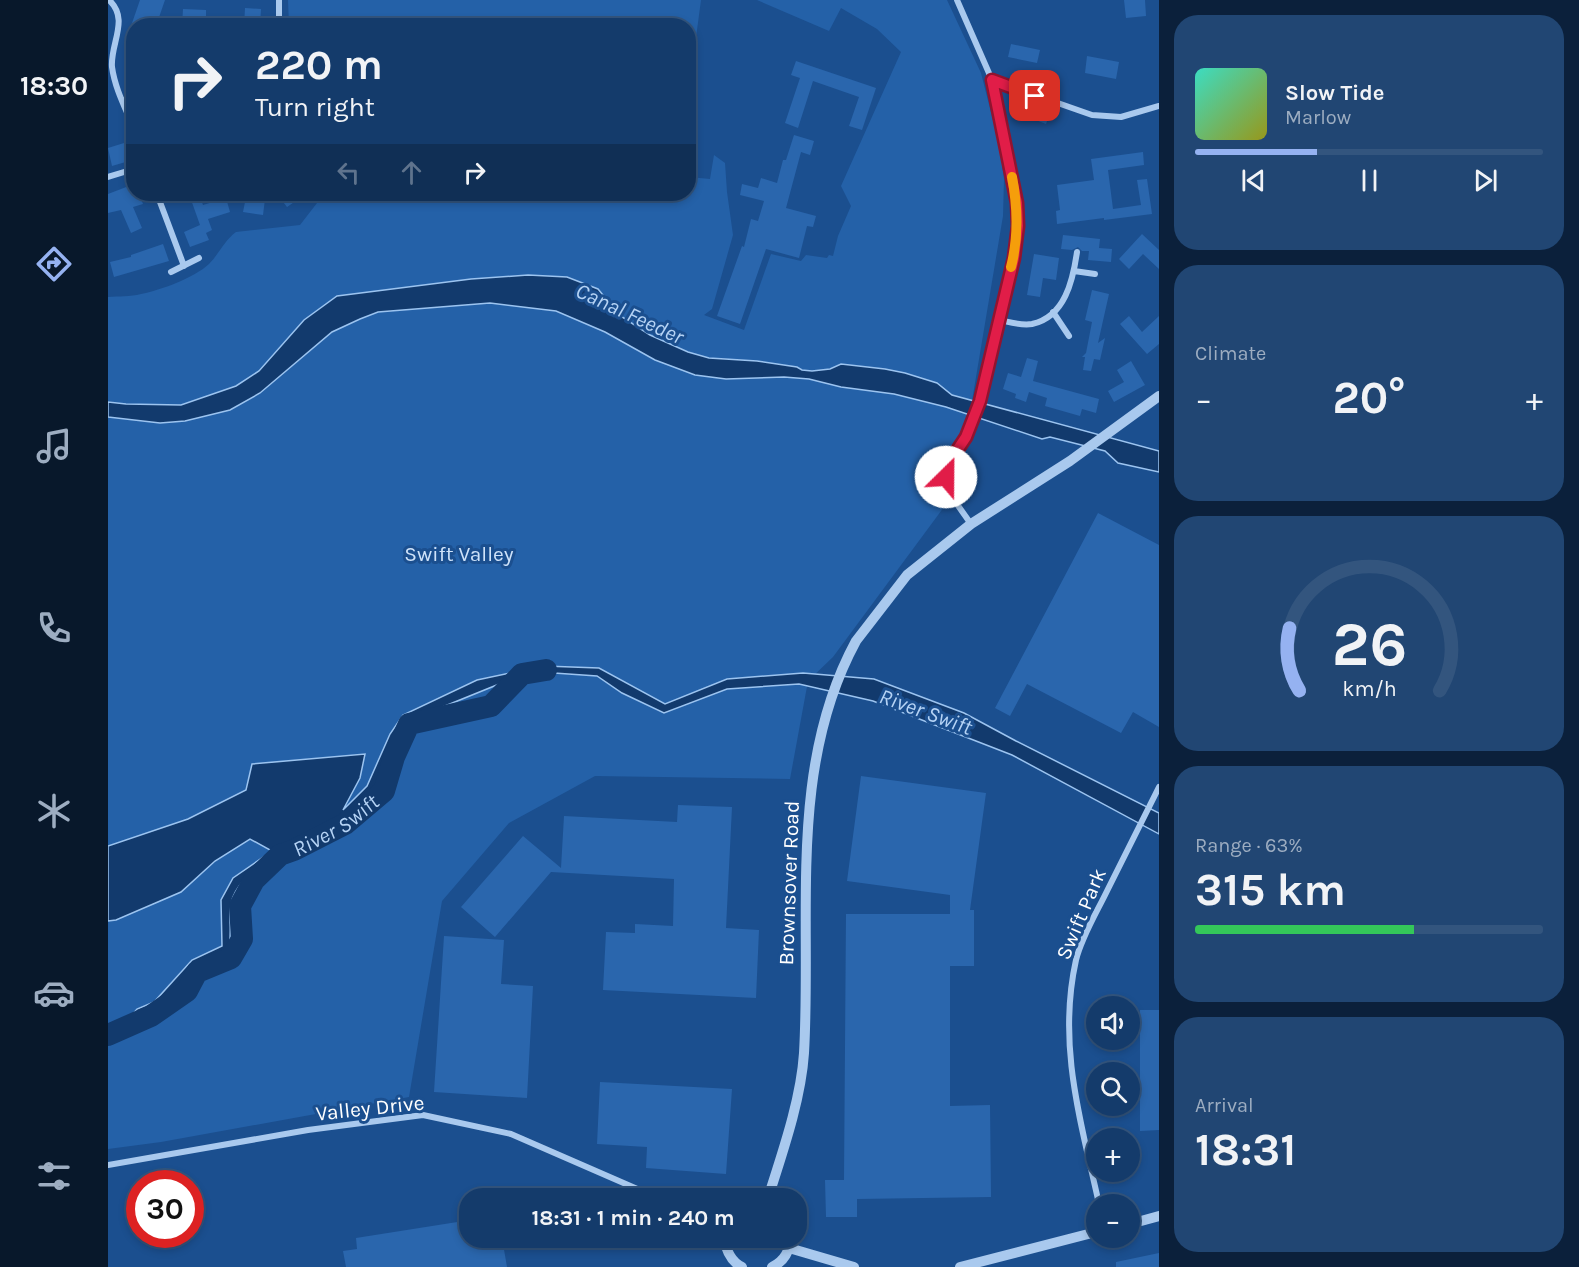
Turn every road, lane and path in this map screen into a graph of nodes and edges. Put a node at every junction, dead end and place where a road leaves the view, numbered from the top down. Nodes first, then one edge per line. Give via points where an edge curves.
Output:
1 (109, 0) edge
2 (279, 0) edge
3 (957, 0) edge
4 (279, 18) edge
5 (992, 80) junction
6 (126, 100) edge
7 (123, 101) junction
8 (1159, 106) edge
9 (126, 109) edge
10 (126, 171) edge
11 (108, 177) edge
12 (160, 201) edge
13 (1077, 252) dead end
14 (199, 258) dead end
15 (184, 266) junction
16 (1074, 271) junction
17 (171, 272) dead end
18 (1095, 274) dead end
19 (1053, 312) junction
20 (999, 321) junction
21 (1069, 336) dead end
22 (1159, 396) edge
23 (972, 524) junction
24 (1159, 787) edge
25 (108, 1165) edge
26 (635, 1188) edge
27 (771, 1188) edge
28 (1098, 1194) edge
29 (1159, 1216) edge
30 (1140, 1221) edge
31 (1086, 1235) edge
32 (726, 1248) edge
33 (788, 1248) edge
34 (804, 1248) edge
35 (742, 1267) edge
36 (772, 1267) edge
37 (855, 1267) edge
38 (960, 1267) edge

1 - 7 street via 118,15 112,63 114,83
2 - 4 street
3 - 5 street
5 - 8 street via 1092,115 1121,117
5 - 20 street via 1017,203 1018,226
6 - 7 street
7 - 9 street
10 - 11 street
12 - 15 street
13 - 16 street
14 - 15 street
15 - 17 street
16 - 18 street
16 - 19 street via 1063,301
19 - 20 street via 1032,324
19 - 21 street
20 - 23 street via 980,401 948,464 946,477 947,490
22 - 23 street, Brownsover Road via 1070,461
23 - 27 street, Brownsover Road via 908,575 856,641 828,704 807,828 804,1055 793,1117
24 - 28 street, Swift Park via 1089,928 1077,959 1069,1007 1072,1084
25 - 26 street, Valley Drive via 308,1130 423,1115 511,1134
29 - 30 street
31 - 38 street
32 - 35 street
33 - 36 street via 785,1257
34 - 37 street

